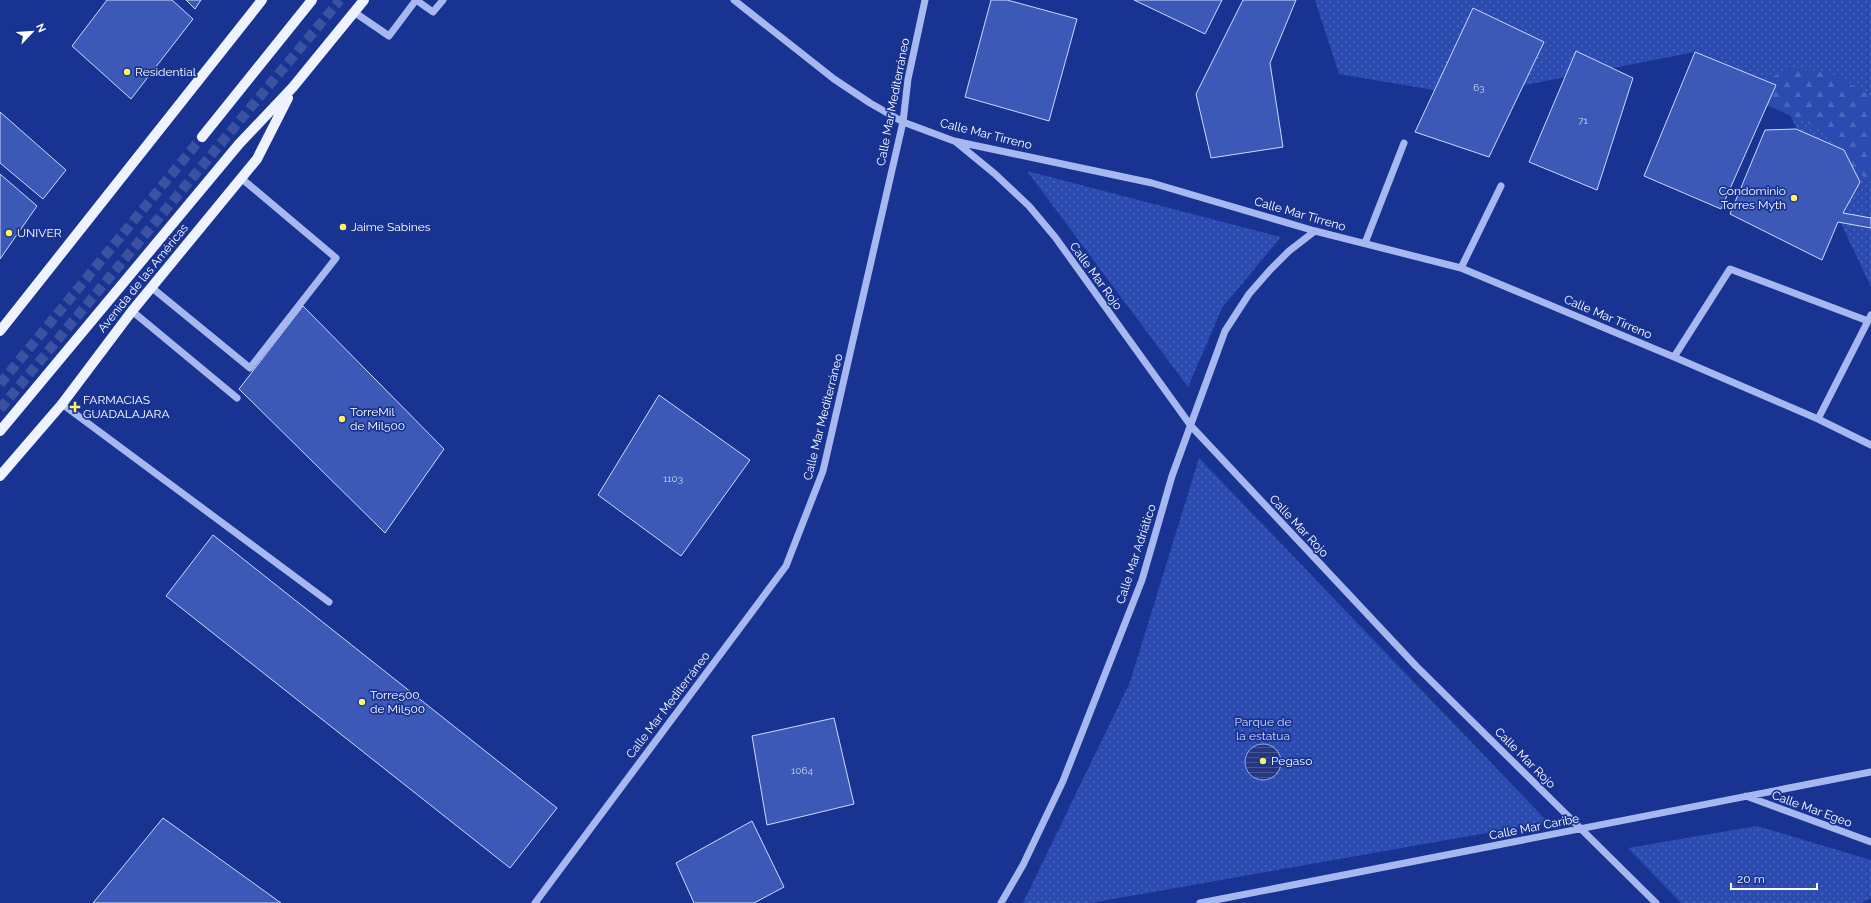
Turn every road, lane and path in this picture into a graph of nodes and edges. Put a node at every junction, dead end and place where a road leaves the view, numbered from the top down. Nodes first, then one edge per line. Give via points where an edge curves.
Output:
1 (262, 0) edge
2 (312, 0) edge
3 (364, 0) edge
4 (443, 0) edge
5 (734, 0) edge
6 (925, 0) edge
7 (354, 12) junction
8 (293, 87) junction
9 (903, 122) junction
10 (202, 137) tunnel mouth
11 (954, 141) junction
12 (1404, 143) dead end
13 (242, 178) junction
14 (1501, 186) dead end
15 (1315, 231) junction
16 (1365, 243) junction
17 (1461, 268) junction
18 (151, 288) junction
19 (132, 311) junction
20 (1869, 318) edge
21 (2, 325) edge
22 (1674, 357) junction
23 (237, 398) dead end
24 (62, 404) junction
25 (1818, 419) junction
26 (1191, 426) junction
27 (0, 431) edge
28 (1871, 445) edge
29 (0, 476) edge
30 (329, 602) dead end
31 (1871, 772) edge
32 (1746, 796) junction
33 (1581, 828) junction
34 (1871, 842) edge
35 (535, 903) edge
36 (1001, 903) edge
37 (1200, 903) edge
38 (1656, 903) edge

1 - 21 main road
2 - 10 main road
3 - 7 main road, Avenida de las Américas
4 - 7 street via 433,12 416,0 389,36
5 - 9 street, Calle Mar Tirreno via 834,79
6 - 9 street, Calle Mar Mediterráneo via 908,79
7 - 8 main road, Avenida de las Américas
8 - 13 main road, Avenida de las Américas via 257,159
8 - 27 main road, Avenida de las Américas via 239,144
9 - 11 street, Calle Mar Tirreno
9 - 35 street, Calle Mar Mediterráneo via 823,471 786,566
11 - 15 street, Calle Mar Tirreno via 1152,183
11 - 26 street, Calle Mar Rojo via 995,174 1054,237
12 - 16 street
13 - 18 main road, Avenida de las Américas
13 - 18 street via 336,258 250,368
14 - 17 street
15 - 16 street, Calle Mar Tirreno
15 - 26 street, Calle Mar Adriático via 1270,270 1249,294 1225,331
16 - 17 street, Calle Mar Tirreno
17 - 22 street, Calle Mar Tirreno
18 - 19 main road, Avenida de las Américas
19 - 23 street
19 - 24 main road, Avenida de las Américas
20 - 22 street via 1730,269
20 - 25 street
22 - 25 street, Calle Mar Tirreno
24 - 29 main road, Avenida de las Américas
24 - 30 street
25 - 28 street, Calle Mar Tirreno
26 - 33 street, Calle Mar Rojo via 1416,666
26 - 36 street, Calle Mar Adriático via 1172,476 1142,580 1066,774 1023,865
31 - 32 street, Calle Mar Caribe
32 - 33 street, Calle Mar Caribe
32 - 34 street, Calle Mar Egeo
33 - 37 street, Calle Mar Caribe
33 - 38 street, Calle Mar Rojo

